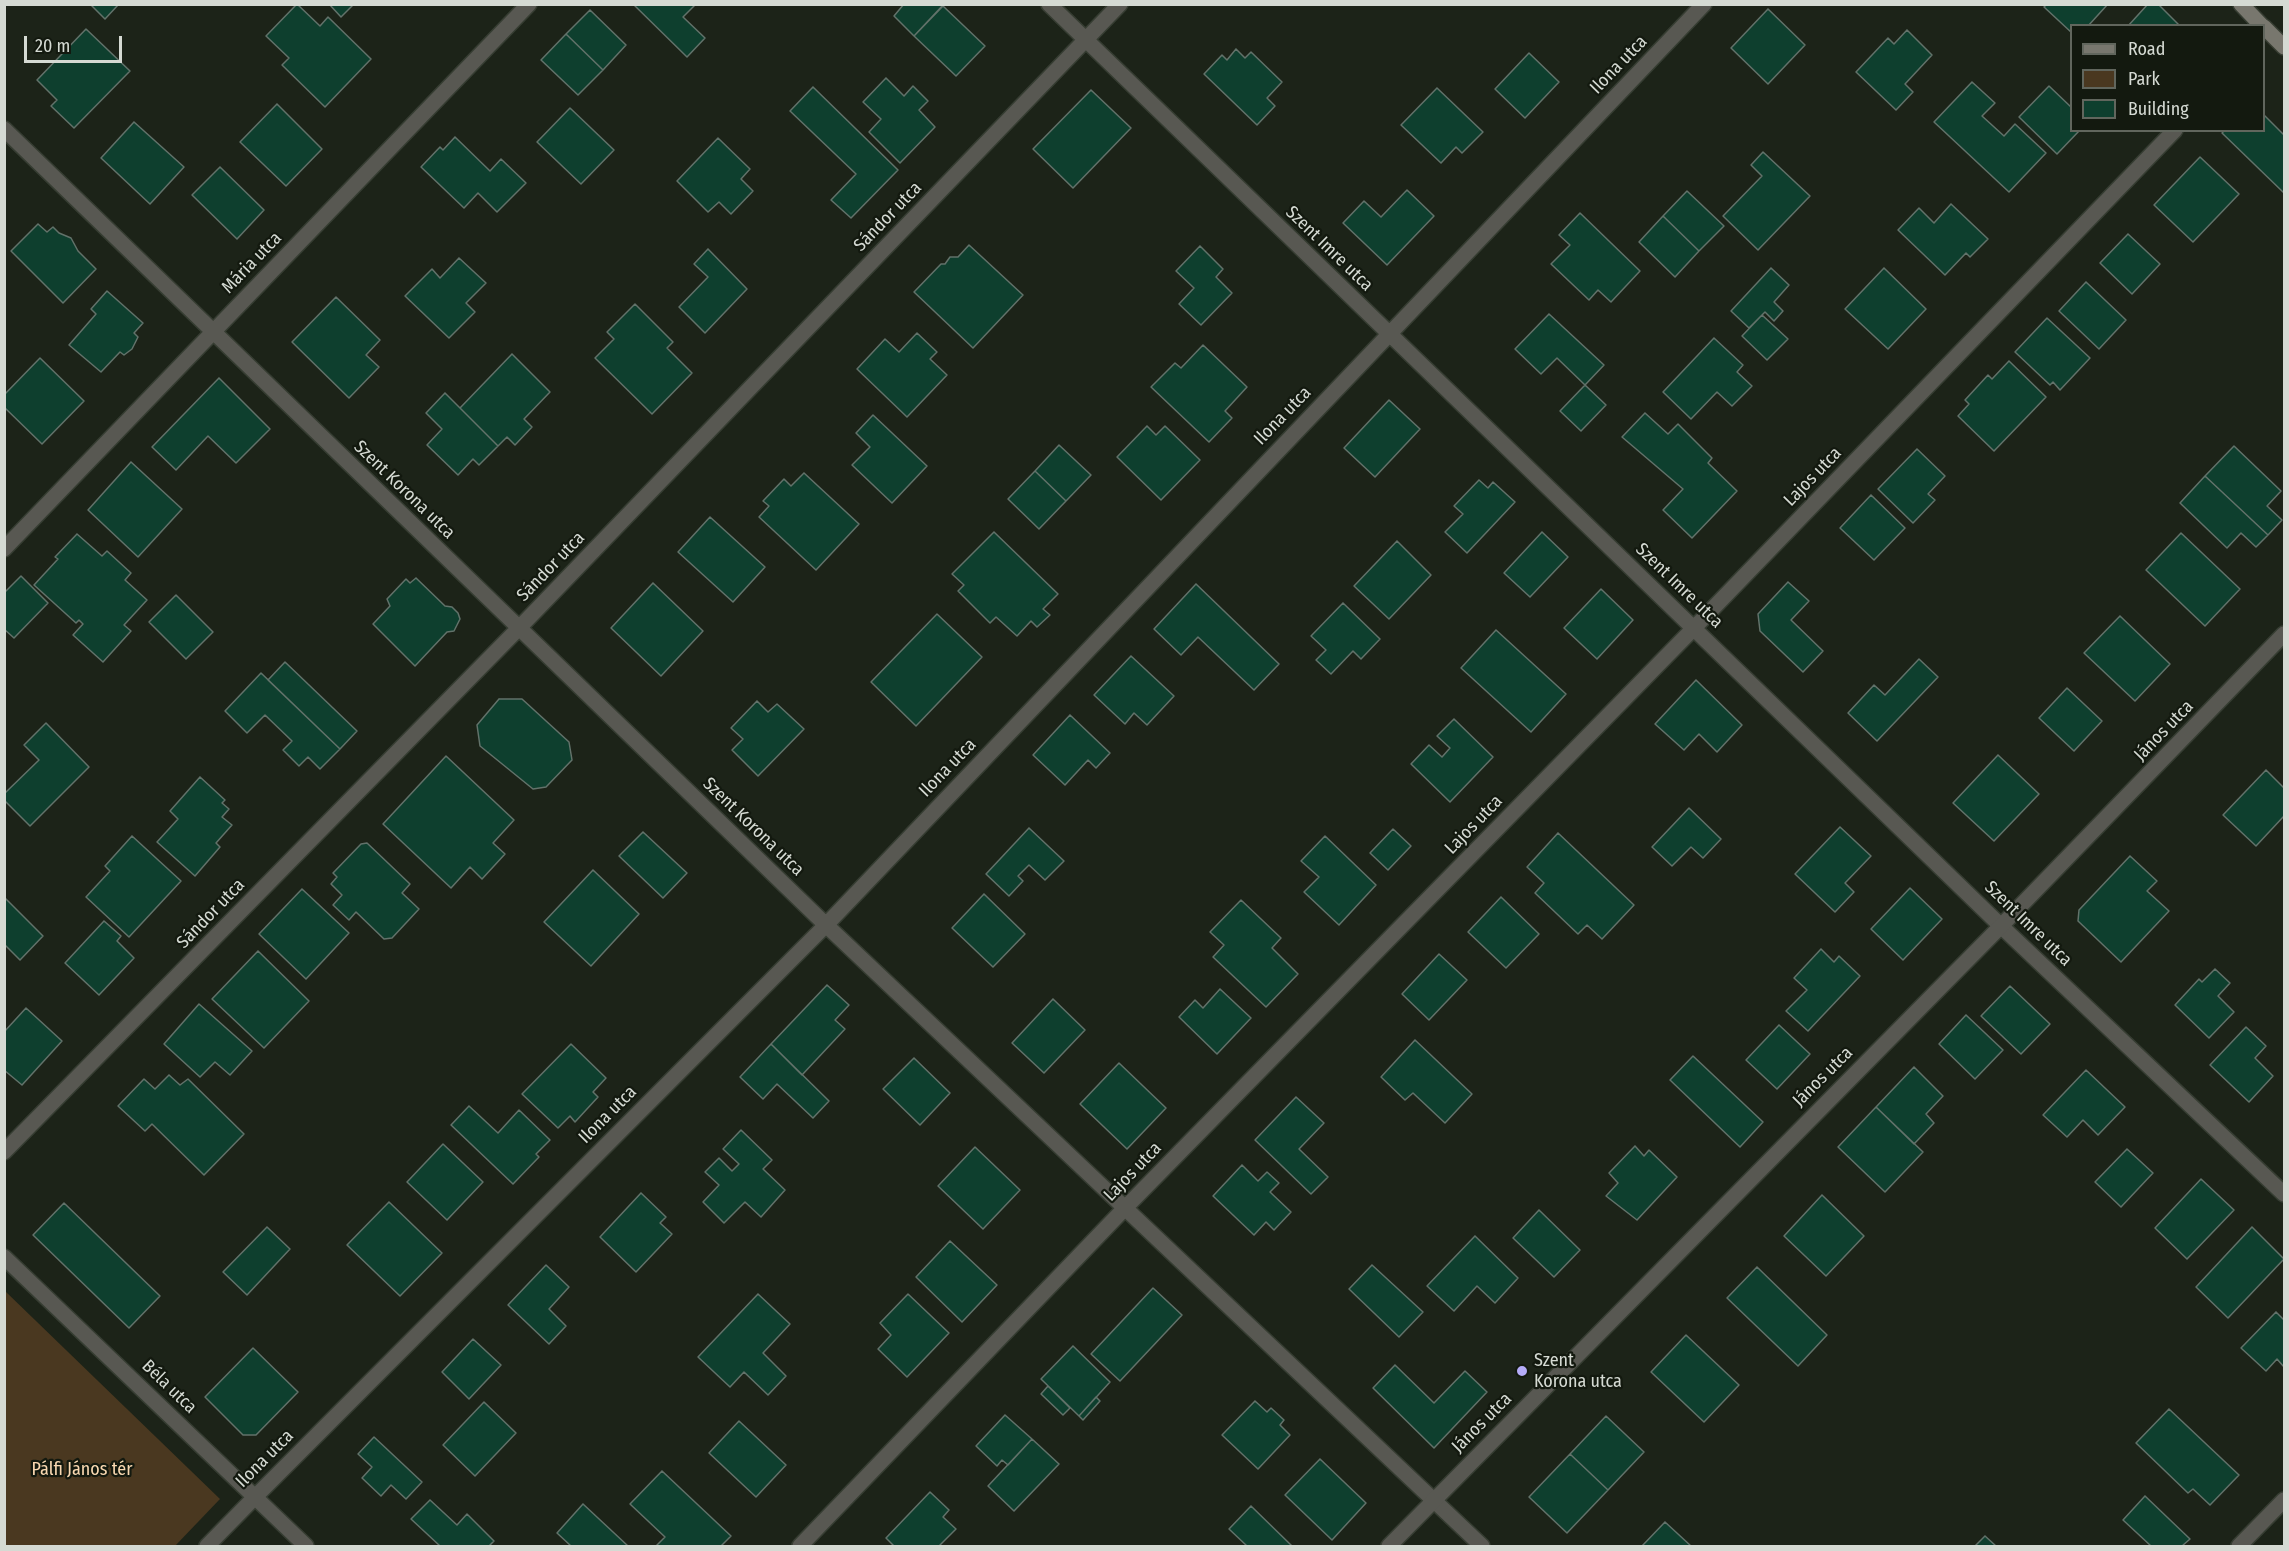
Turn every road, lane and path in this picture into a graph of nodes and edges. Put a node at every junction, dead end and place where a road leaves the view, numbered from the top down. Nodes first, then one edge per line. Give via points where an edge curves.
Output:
1 (529, 4) edge
2 (1049, 4) edge
3 (1120, 4) edge
4 (1704, 4) edge
5 (2241, 4) edge
6 (2259, 24) edge
7 (2265, 31) edge
8 (1086, 40) junction
9 (2284, 47) edge
10 (4, 129) edge
11 (2173, 132) edge
12 (213, 331) junction
13 (1388, 334) junction
14 (4, 549) edge
15 (519, 628) junction
16 (1694, 628) junction
17 (2284, 634) edge
18 (826, 925) junction
19 (2001, 926) junction
20 (4, 1152) edge
21 (2284, 1194) edge
22 (1125, 1208) junction
23 (4, 1257) edge
24 (255, 1497) junction
25 (1434, 1499) junction
26 (2284, 1500) edge
27 (207, 1546) edge
28 (306, 1546) edge
29 (800, 1546) edge
30 (1389, 1546) edge
31 (1482, 1546) edge
32 (2239, 1546) edge

1 - 12 street, Mária utca
2 - 8 street, Szent Imre utca
3 - 8 street, Sándor utca
4 - 13 street, Ilona utca
5 - 6 main road
7 - 9 main road
8 - 13 street, Szent Imre utca
8 - 15 street, Sándor utca
10 - 12 street, Szent Korona utca
11 - 16 street, Lajos utca
12 - 14 street, Mária utca
12 - 15 street, Szent Korona utca
13 - 16 street, Szent Imre utca
13 - 18 street, Ilona utca
15 - 18 street, Szent Korona utca
15 - 20 street, Sándor utca
16 - 19 street, Szent Imre utca
16 - 22 street, Lajos utca
17 - 19 street, János utca
18 - 22 street, Szent Korona utca
18 - 24 street, Ilona utca
19 - 21 street, Szent Imre utca
19 - 25 street, János utca
22 - 25 street, Szent Korona utca
22 - 29 street, Lajos utca
23 - 24 street, Béla utca
24 - 27 street, Ilona utca
24 - 28 street, Béla utca
25 - 30 street, János utca
25 - 31 street, Szent Korona utca
26 - 32 street

